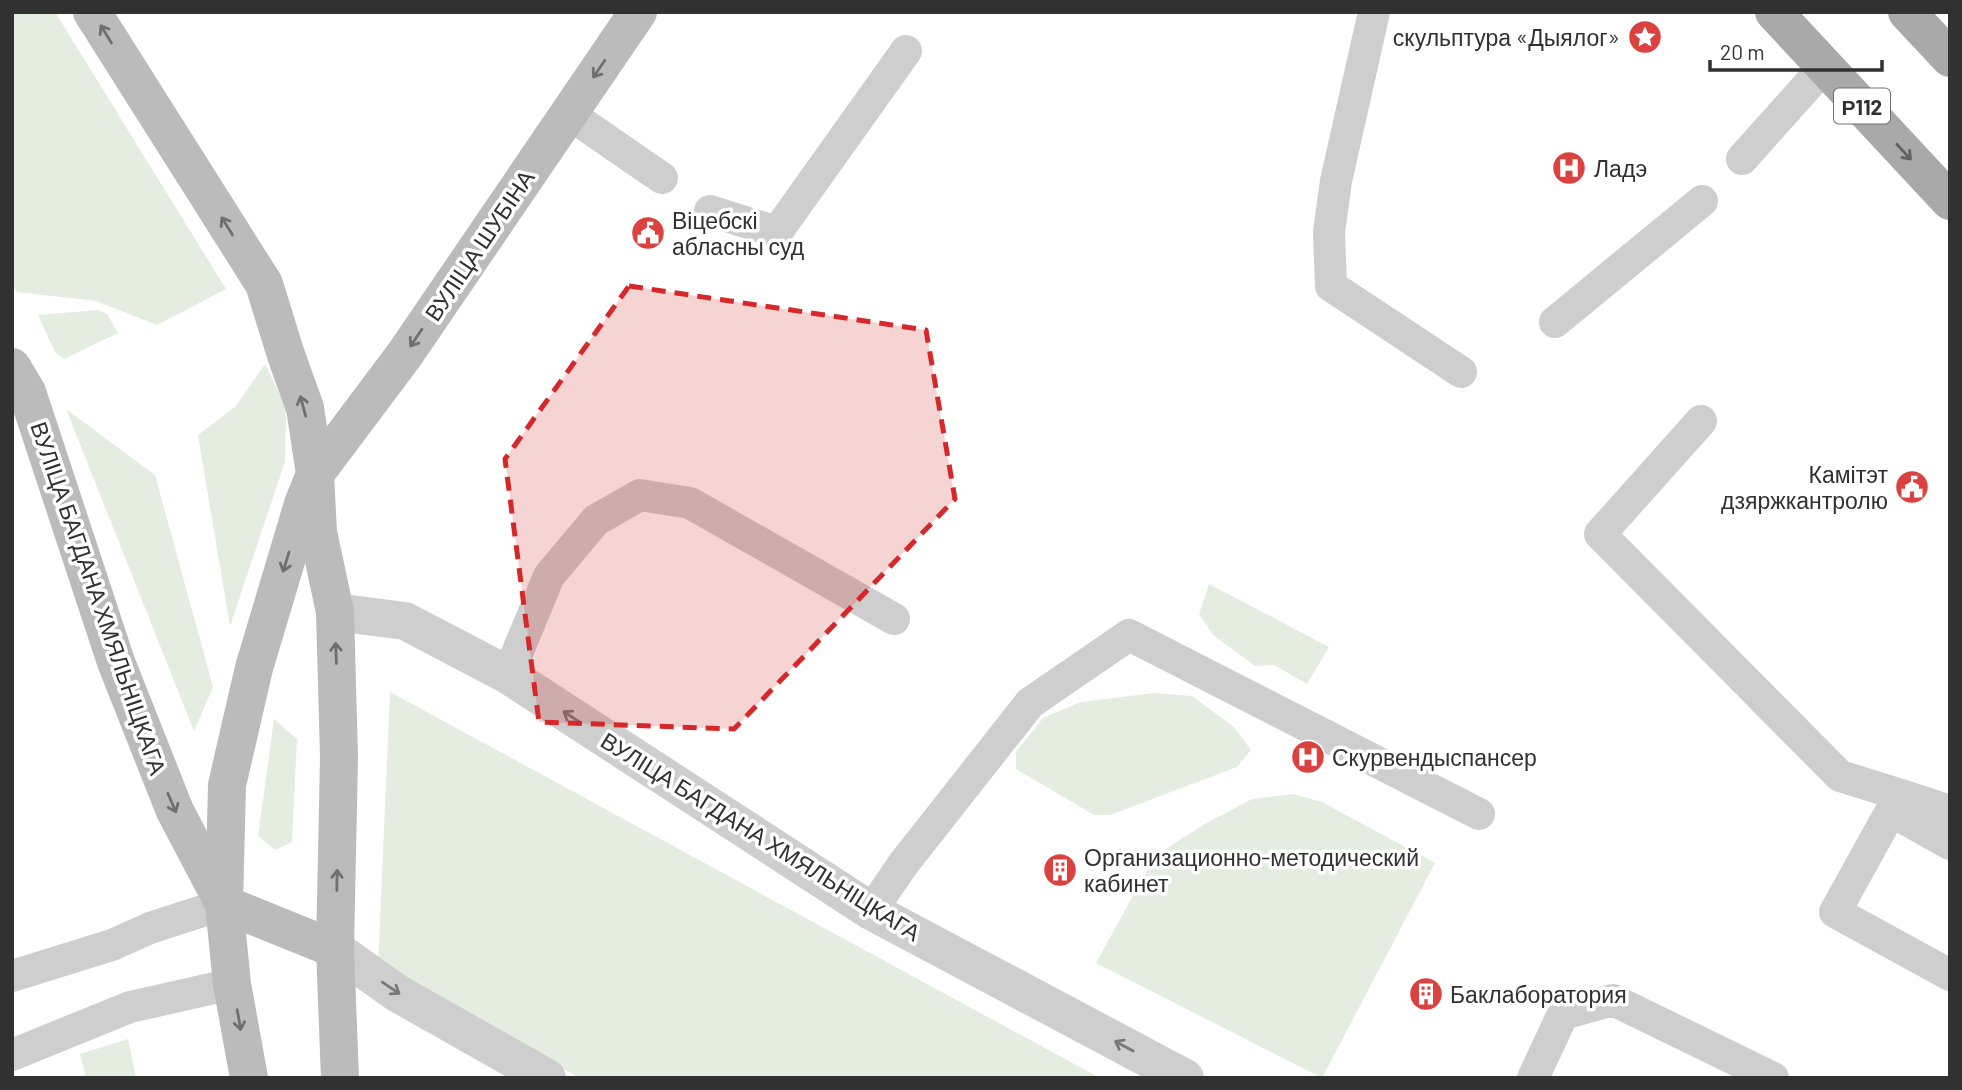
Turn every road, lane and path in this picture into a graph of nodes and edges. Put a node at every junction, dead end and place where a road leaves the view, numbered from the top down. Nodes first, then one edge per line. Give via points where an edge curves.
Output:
1 (92, 12) edge
2 (638, 12) edge
3 (1374, 12) edge
4 (1774, 12) edge
5 (1907, 12) edge
6 (906, 51) dead end
7 (1950, 58) edge
8 (1825, 66) junction
9 (569, 114) junction
10 (1742, 159) dead end
11 (662, 178) dead end
12 (1702, 201) dead end
13 (1950, 201) edge
14 (710, 211) dead end
15 (1555, 322) dead end
16 (12, 367) edge
17 (1461, 372) dead end
18 (1701, 421) dead end
19 (315, 474) junction
20 (335, 612) junction
21 (894, 619) dead end
22 (508, 675) junction
23 (1894, 803) junction
24 (1950, 811) edge
25 (1479, 814) dead end
26 (1950, 844) edge
27 (224, 904) junction
28 (871, 911) junction
29 (335, 948) junction
30 (1950, 975) edge
31 (12, 976) edge
32 (232, 984) junction
33 (12, 1055) edge
34 (249, 1078) edge
35 (340, 1078) edge
36 (547, 1078) edge
37 (1185, 1078) edge
38 (1533, 1078) edge
39 (1773, 1078) edge

19 -> 1 street via 305,408 264,284
2 -> 9 street, ВУЛІЦА ШУБІНА
3 - 17 lane via 1336,181 1329,232 1331,286
4 - 8 main road, Р112
5 - 7 main road
6 - 14 lane via 777,232
8 - 10 lane
8 -> 13 main road, Р112
9 - 11 lane
9 -> 19 street, ВУЛІЦА ШУБІНА via 405,354
12 - 15 lane
16 -> 27 street, ВУЛІЦА БАГДАНА ХМЯЛЬНІЦКАГА via 27,392 116,662 170,798
18 - 23 lane via 1600,534 1840,776
19 - 20 street via 318,532
19 -> 27 street via 254,668 227,785
20 - 22 street, ВУЛІЦА БАГДАНА ХМЯЛЬНІЦКАГА via 405,621
29 -> 20 street via 340,757
21 - 22 lane via 690,503 640,495 596,520 549,576
28 -> 22 street, ВУЛІЦА БАГДАНА ХМЯЛЬНІЦКАГА
23 - 24 lane
23 - 26 lane
23 - 30 lane via 1835,912
25 - 28 lane via 1129,635 1030,703
27 - 29 street
27 - 31 lane
27 - 32 street
37 -> 28 street, ВУЛІЦА БАГДАНА ХМЯЛЬНІЦКАГА
29 - 35 street
29 -> 36 street via 397,993
32 - 33 lane via 130,1007
32 -> 34 street
38 - 39 lane via 1563,1014 1613,1000

